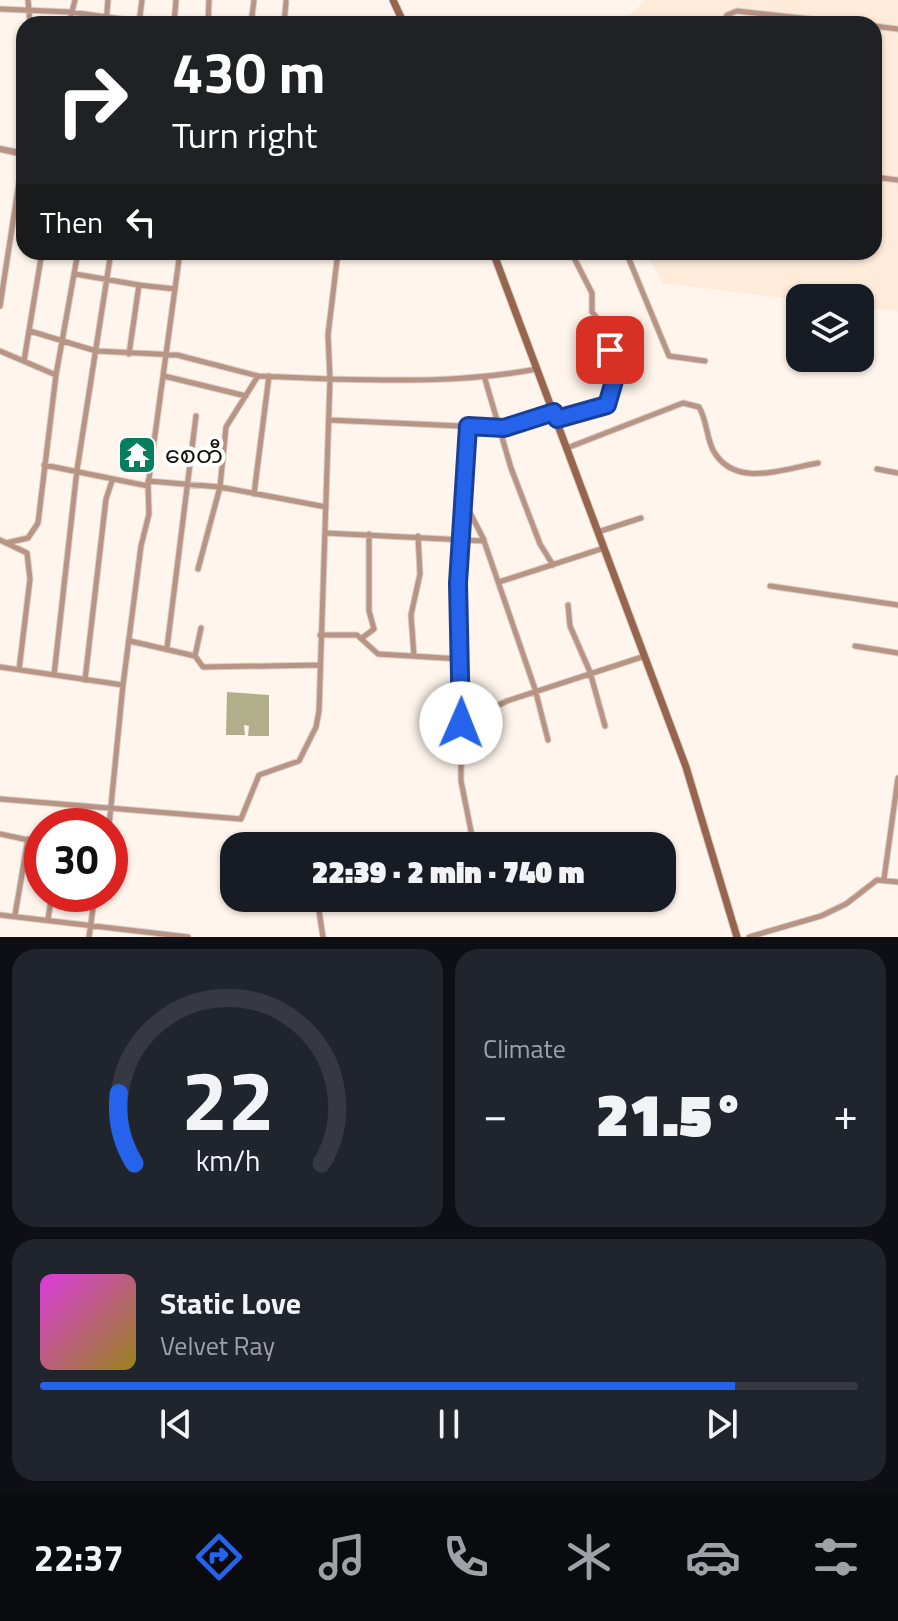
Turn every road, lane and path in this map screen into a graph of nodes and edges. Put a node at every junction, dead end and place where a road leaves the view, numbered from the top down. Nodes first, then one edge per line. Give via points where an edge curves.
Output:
1 (28, 0) edge
2 (75, 0) edge
3 (0, 9) edge
4 (28, 11) junction
5 (71, 12) junction
6 (29, 16) edge
7 (70, 16) edge
8 (88, 16) edge
9 (727, 16) edge
10 (783, 16) edge
11 (16, 203) edge
12 (41, 260) edge
13 (77, 260) edge
14 (110, 260) edge
15 (179, 260) edge
16 (337, 260) edge
17 (496, 260) edge
18 (576, 260) edge
19 (629, 260) edge
20 (75, 274) junction
21 (106, 281) junction
22 (139, 285) junction
23 (175, 289) junction
24 (0, 306) edge
25 (30, 331) junction
26 (63, 343) junction
27 (0, 351) edge
28 (96, 351) junction
29 (129, 354) junction
30 (167, 357) junction
31 (24, 361) junction
32 (705, 361) dead end
33 (538, 368) junction
34 (56, 375) junction
35 (164, 376) junction
36 (258, 376) junction
37 (269, 376) junction
38 (330, 379) junction
39 (485, 379) junction
40 (246, 396) junction
41 (196, 416) dead end
42 (556, 416) junction
43 (329, 420) junction
44 (468, 426) junction
45 (497, 428) junction
46 (567, 448) junction
47 (818, 463) dead end
48 (44, 465) junction
49 (877, 469) dead end
50 (77, 470) junction
51 (898, 473) edge
52 (112, 481) junction
53 (187, 483) junction
54 (148, 484) junction
55 (220, 487) junction
56 (254, 494) junction
57 (464, 501) junction
58 (326, 507) junction
59 (641, 518) dead end
60 (598, 532) junction
61 (325, 533) junction
62 (369, 534) junction
63 (418, 536) junction
64 (462, 537) junction
65 (484, 541) junction
66 (3, 542) edge
67 (605, 548) junction
68 (553, 565) junction
69 (198, 569) dead end
70 (499, 582) junction
71 (770, 586) dead end
72 (568, 605) dead end
73 (898, 605) edge
74 (201, 628) dead end
75 (320, 635) junction
76 (362, 638) junction
77 (130, 641) junction
78 (855, 646) dead end
79 (167, 648) junction
80 (898, 653) edge
81 (195, 656) junction
82 (414, 656) junction
83 (645, 656) junction
84 (461, 659) junction
85 (320, 665) junction
86 (0, 667) edge
87 (19, 670) junction
88 (590, 672) junction
89 (54, 675) junction
90 (85, 680) junction
91 (123, 685) junction
92 (535, 689) junction
93 (605, 726) dead end
94 (548, 740) dead end
95 (461, 743) junction
96 (898, 778) edge
97 (0, 799) edge
98 (91, 808) edge
99 (111, 808) edge
100 (128, 811) edge
101 (471, 832) edge
102 (0, 834) edge
103 (24, 838) edge
104 (24, 862) edge
105 (884, 879) junction
106 (898, 882) edge
107 (49, 912) edge
108 (93, 912) edge
109 (319, 912) edge
110 (0, 915) edge
111 (15, 915) junction
112 (48, 919) junction
113 (91, 924) junction
114 (89, 937) edge
115 (188, 937) edge
116 (323, 937) edge
117 (737, 937) edge
118 (749, 937) edge

1 - 4 street
2 - 5 street
3 - 4 street
4 - 5 street
4 - 6 street
5 - 7 street
5 - 8 street
9 - 10 street via 737,11
11 - 24 street
12 - 25 street
13 - 20 street
14 - 21 street
15 - 23 street
16 - 38 street via 328,335
17 - 33 main road
18 - 42 street via 592,293 592,312 603,325 619,368 607,405
19 - 32 street via 669,356
20 - 21 street
20 - 26 street
21 - 22 street
21 - 28 street
22 - 23 street
22 - 29 street
23 - 30 street
25 - 26 street
25 - 31 street
26 - 28 street
26 - 34 street
27 - 31 street
28 - 29 street
28 - 50 street
29 - 30 street
30 - 35 street
30 - 36 street via 177,355
31 - 34 street
33 - 39 street
33 - 42 main road
34 - 48 street
35 - 40 street
35 - 54 street
36 - 37 street
36 - 40 street
37 - 38 street
37 - 56 street
38 - 39 street
38 - 43 street
39 - 45 street
40 - 55 street via 226,427
41 - 53 street
42 - 45 street
42 - 46 main road
43 - 44 street
43 - 58 street
44 - 45 street
44 - 57 street
45 - 68 street via 540,544
46 - 47 street via 683,403 699,407 712,448 729,469 751,474
46 - 60 main road
48 - 50 street
48 - 66 street via 38,523 28,538
49 - 51 street
50 - 52 street
50 - 89 street
52 - 54 street
52 - 90 street
53 - 54 street
53 - 55 street
53 - 79 street
54 - 77 street via 149,514
55 - 56 street
55 - 69 street
56 - 58 street
57 - 64 street
57 - 65 street
58 - 61 street
59 - 60 street
60 - 67 main road
61 - 62 street
61 - 75 street
62 - 63 street
62 - 76 street via 369,611 374,629
63 - 64 street
63 - 82 street via 420,574 411,615
64 - 65 street
64 - 84 street
65 - 70 street
66 - 87 street via 27,553 30,579
67 - 68 street
67 - 83 main road
68 - 70 street
70 - 92 street
71 - 73 street
72 - 88 street via 570,626
74 - 81 street
75 - 76 street
75 - 85 street
76 - 82 street via 378,654
77 - 79 street
77 - 91 street
78 - 80 street
79 - 81 street
81 - 85 street via 203,667
82 - 84 street
83 - 88 street
83 - 117 main road via 686,767
84 - 95 street
85 - 100 street via 319,711 304,753 294,764 259,775 245,817
86 - 87 street
87 - 89 street
88 - 92 street
88 - 93 street
89 - 90 street
90 - 91 street
91 - 99 street
92 - 94 street
92 - 95 street via 482,713
95 - 101 street via 461,781
96 - 105 street
97 - 98 street
102 - 103 street
104 - 111 street
105 - 106 street
105 - 118 street via 821,916
107 - 112 street
108 - 113 street
109 - 116 street
110 - 111 street
111 - 112 street
112 - 113 street
113 - 114 street
113 - 115 street

